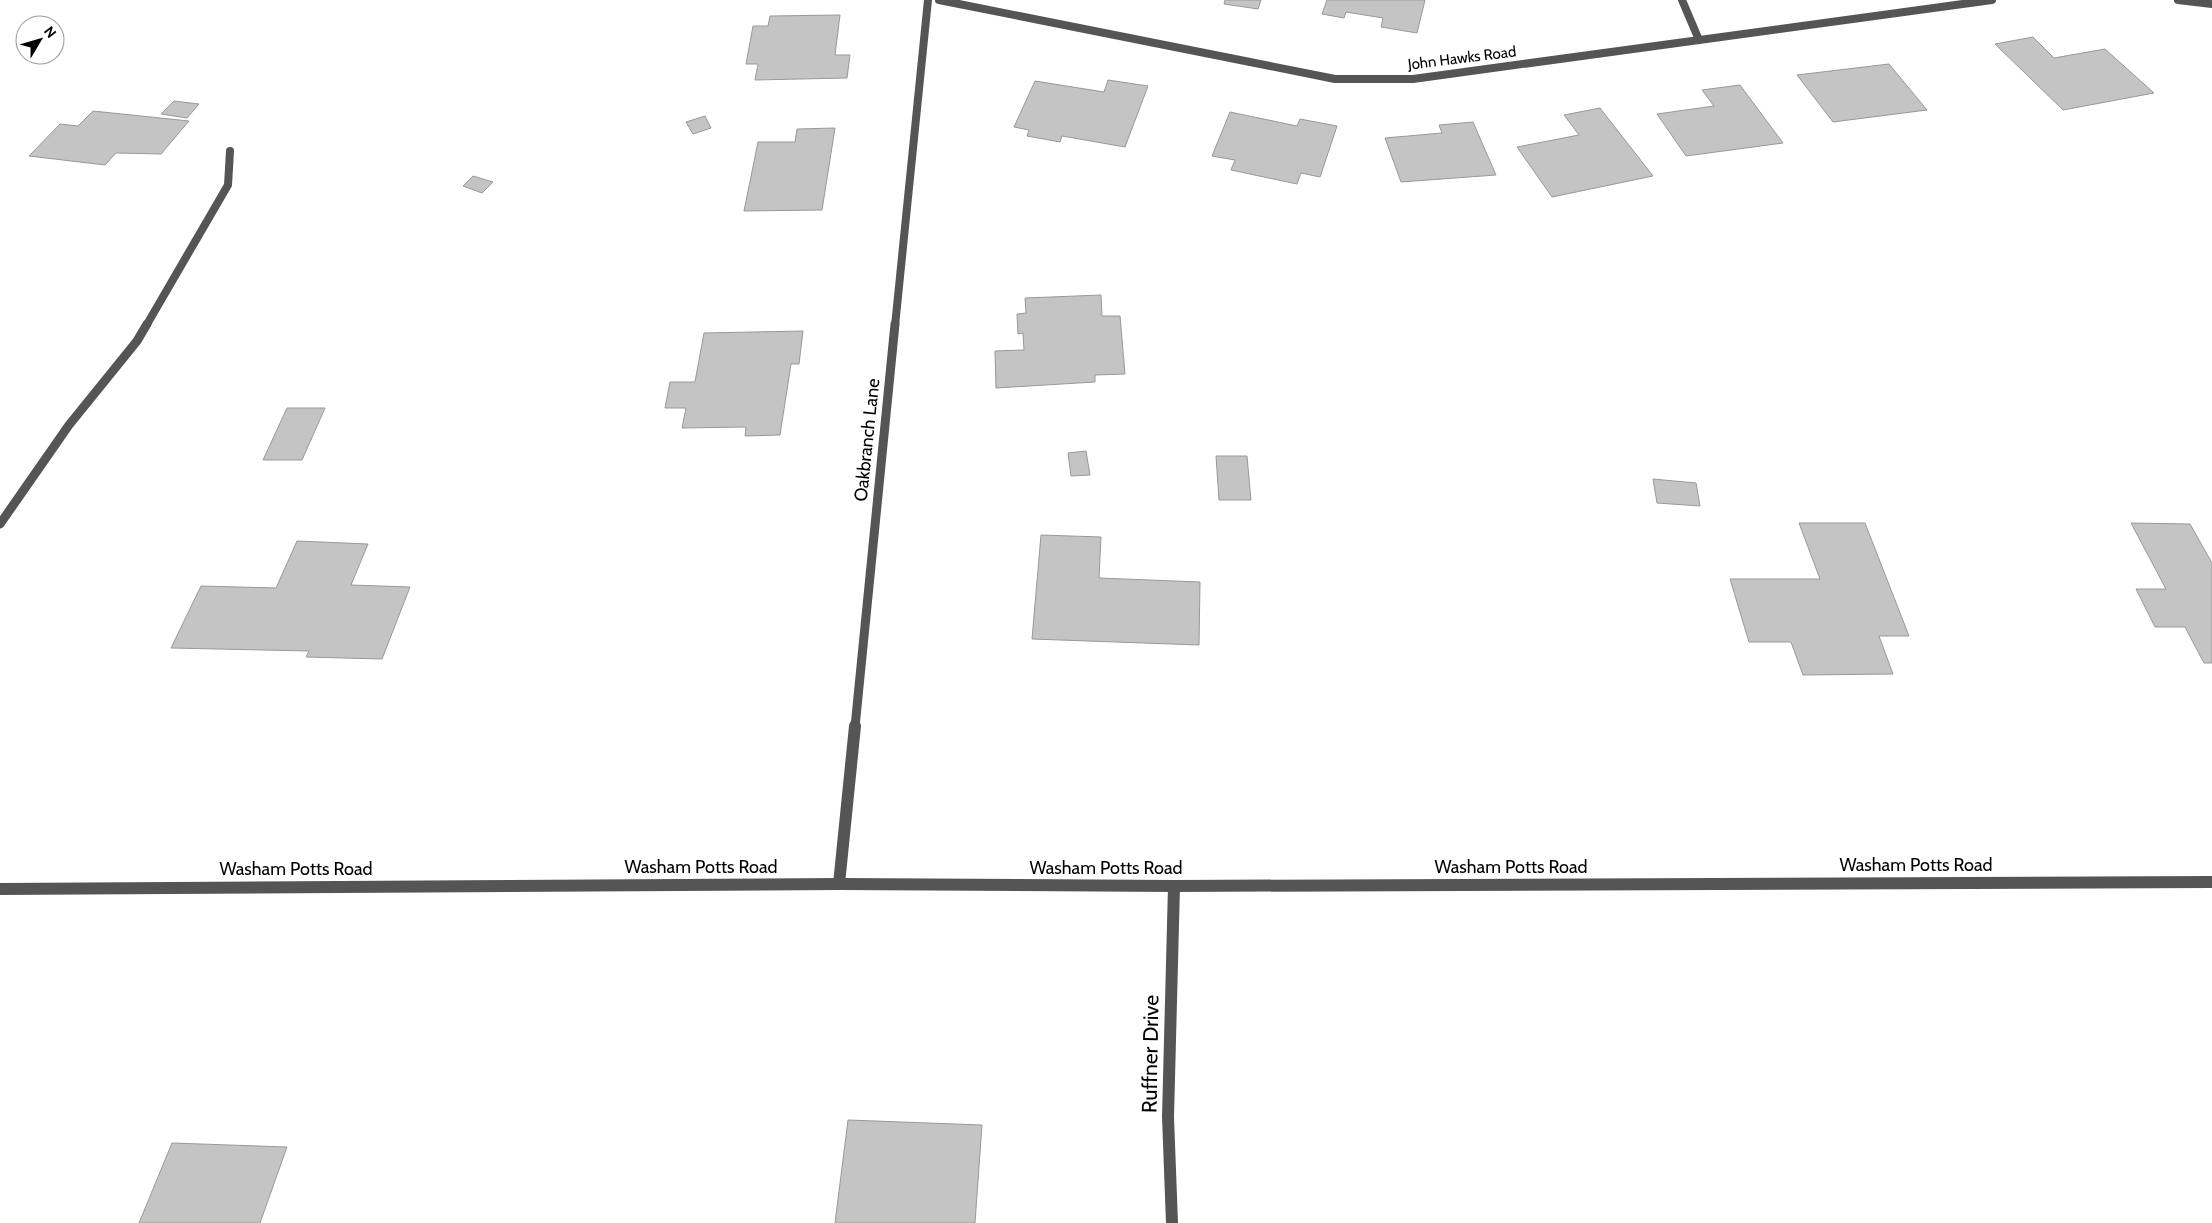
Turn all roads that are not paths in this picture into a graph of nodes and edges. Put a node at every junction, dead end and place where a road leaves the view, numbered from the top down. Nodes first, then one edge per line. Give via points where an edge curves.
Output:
1 (928, 0) edge
2 (939, 0) edge
3 (1682, 0) edge
4 (1992, 0) edge
5 (2178, 0) edge
6 (2212, 4) edge
7 (1699, 40) junction
8 (230, 151) dead end
9 (0, 524) edge
10 (2212, 882) edge
11 (839, 884) junction
12 (1174, 886) junction
13 (0, 889) edge
14 (1172, 1223) edge

1 - 11 street, Oakbranch Lane
2 - 7 street, John Hawks Road via 1335,79 1413,79
3 - 7 street
4 - 7 street, John Hawks Road
5 - 6 street
8 - 9 street via 228,185 137,342 69,425
10 - 12 street, Washam Potts Road
11 - 12 street, Washam Potts Road
11 - 13 street, Washam Potts Road
12 - 14 street, Ruffner Drive via 1168,1117

